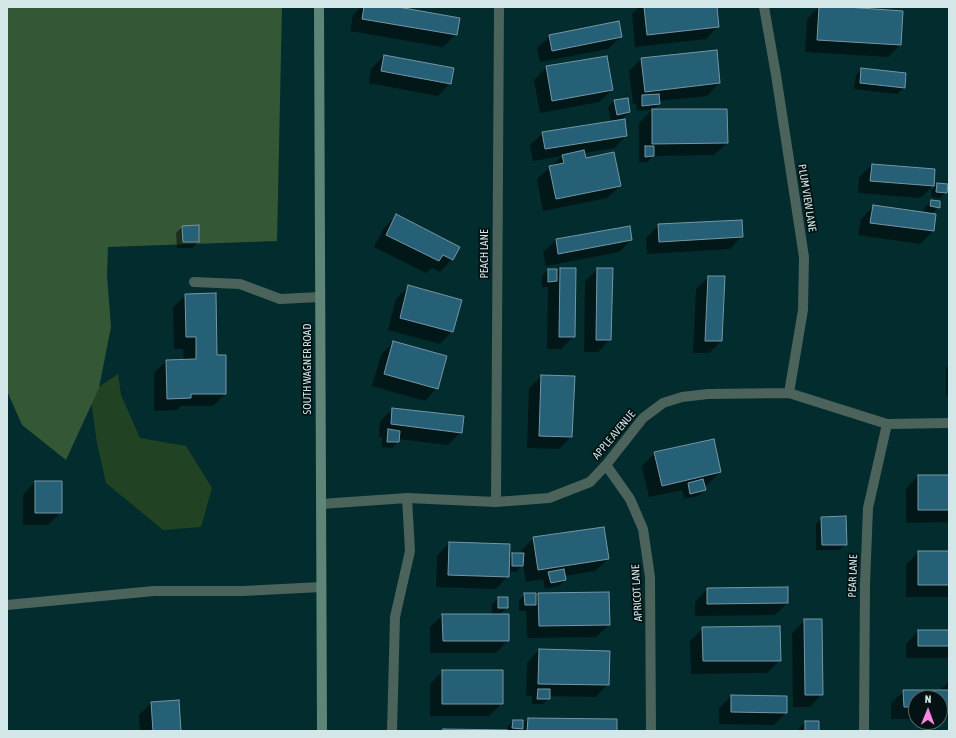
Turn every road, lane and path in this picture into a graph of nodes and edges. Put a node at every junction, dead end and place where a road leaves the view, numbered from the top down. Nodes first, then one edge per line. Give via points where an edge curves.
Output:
1 (319, 7) edge
2 (498, 7) edge
3 (764, 7) edge
4 (194, 282) dead end
5 (320, 297) junction
6 (789, 393) junction
7 (949, 423) edge
8 (886, 424) junction
9 (606, 465) junction
10 (407, 498) junction
11 (496, 502) junction
12 (321, 504) junction
13 (321, 587) junction
14 (7, 605) edge
15 (322, 731) edge
16 (392, 731) edge
17 (651, 731) edge
18 (864, 731) edge

1 - 5 main road, SOUTH WAGNER ROAD
2 - 11 street, PEACH LANE
3 - 6 street, PLUM VIEW LANE via 804,257 803,310
4 - 5 street via 240,284 280,299
5 - 12 main road, SOUTH WAGNER ROAD
6 - 8 street, APPLE AVENUE
6 - 9 street, APPLE AVENUE via 708,394 682,397 663,403 644,418
7 - 8 street, APPLE AVENUE
8 - 18 street, PEAR LANE via 868,508 864,584
9 - 11 street, APPLE AVENUE via 590,482 549,498
9 - 17 street, APRICOT LANE via 630,499 643,529 650,576
10 - 11 street, APPLE AVENUE
10 - 12 street, APPLE AVENUE
10 - 16 street via 410,551 395,618
12 - 13 main road, SOUTH WAGNER ROAD
13 - 14 street via 243,591 154,591
13 - 15 main road, SOUTH WAGNER ROAD

